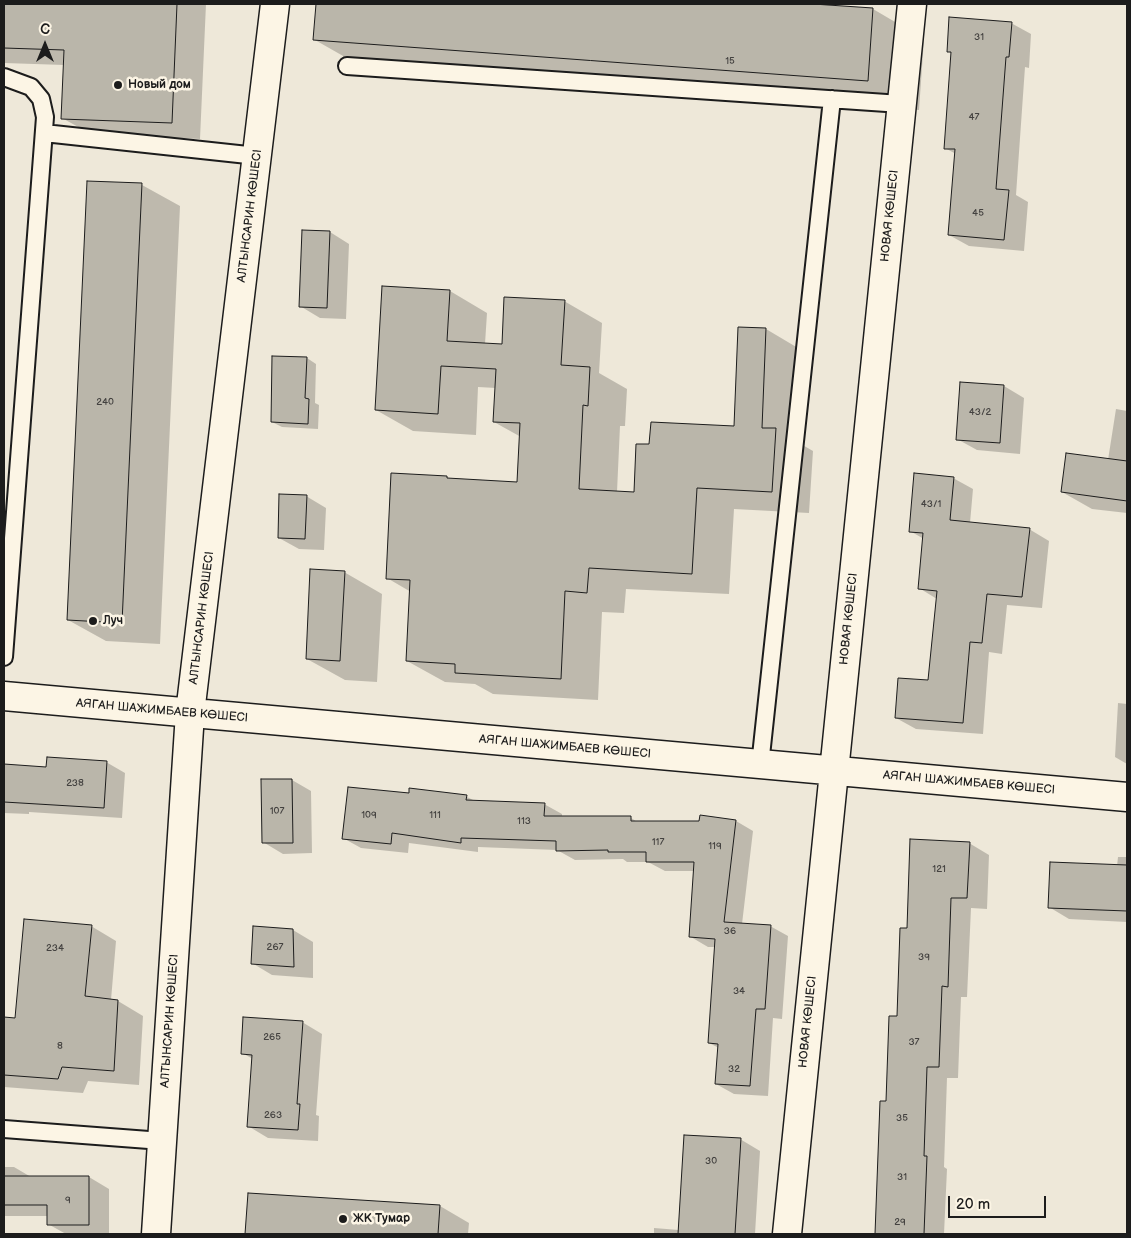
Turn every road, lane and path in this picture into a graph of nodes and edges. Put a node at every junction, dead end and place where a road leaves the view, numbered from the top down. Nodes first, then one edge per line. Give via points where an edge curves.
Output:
1 (275, 4) edge
2 (912, 4) edge
3 (347, 66) dead end
4 (4, 77) edge
5 (832, 99) junction
6 (901, 104) junction
7 (44, 133) junction
8 (257, 156) junction
9 (9, 528) edge
10 (4, 657) edge
11 (4, 696) edge
12 (190, 714) junction
13 (760, 765) junction
14 (834, 772) junction
15 (1127, 797) edge
16 (4, 1128) edge
17 (162, 1141) junction
18 (156, 1234) edge
19 (787, 1234) edge

1 - 8 street, АЛТЫНСАРИН КӨШЕСІ
2 - 6 street, НОВАЯ КӨШЕСІ
3 - 5 lane
4 - 7 lane via 31,87 41,99
5 - 6 lane
5 - 13 lane
6 - 14 street, НОВАЯ КӨШЕСІ
7 - 8 lane
7 - 9 lane
8 - 12 street, АЛТЫНСАРИН КӨШЕСІ
9 - 10 lane
11 - 12 street, АЯГАН ШАЖИМБАЕВ КӨШЕСІ
12 - 13 street, АЯГАН ШАЖИМБАЕВ КӨШЕСІ
12 - 17 street, АЛТЫНСАРИН КӨШЕСІ
13 - 14 street, АЯГАН ШАЖИМБАЕВ КӨШЕСІ
14 - 15 street, АЯГАН ШАЖИМБАЕВ КӨШЕСІ
14 - 19 street, НОВАЯ КӨШЕСІ
16 - 17 lane
17 - 18 street, АЛТЫНСАРИН КӨШЕСІ

